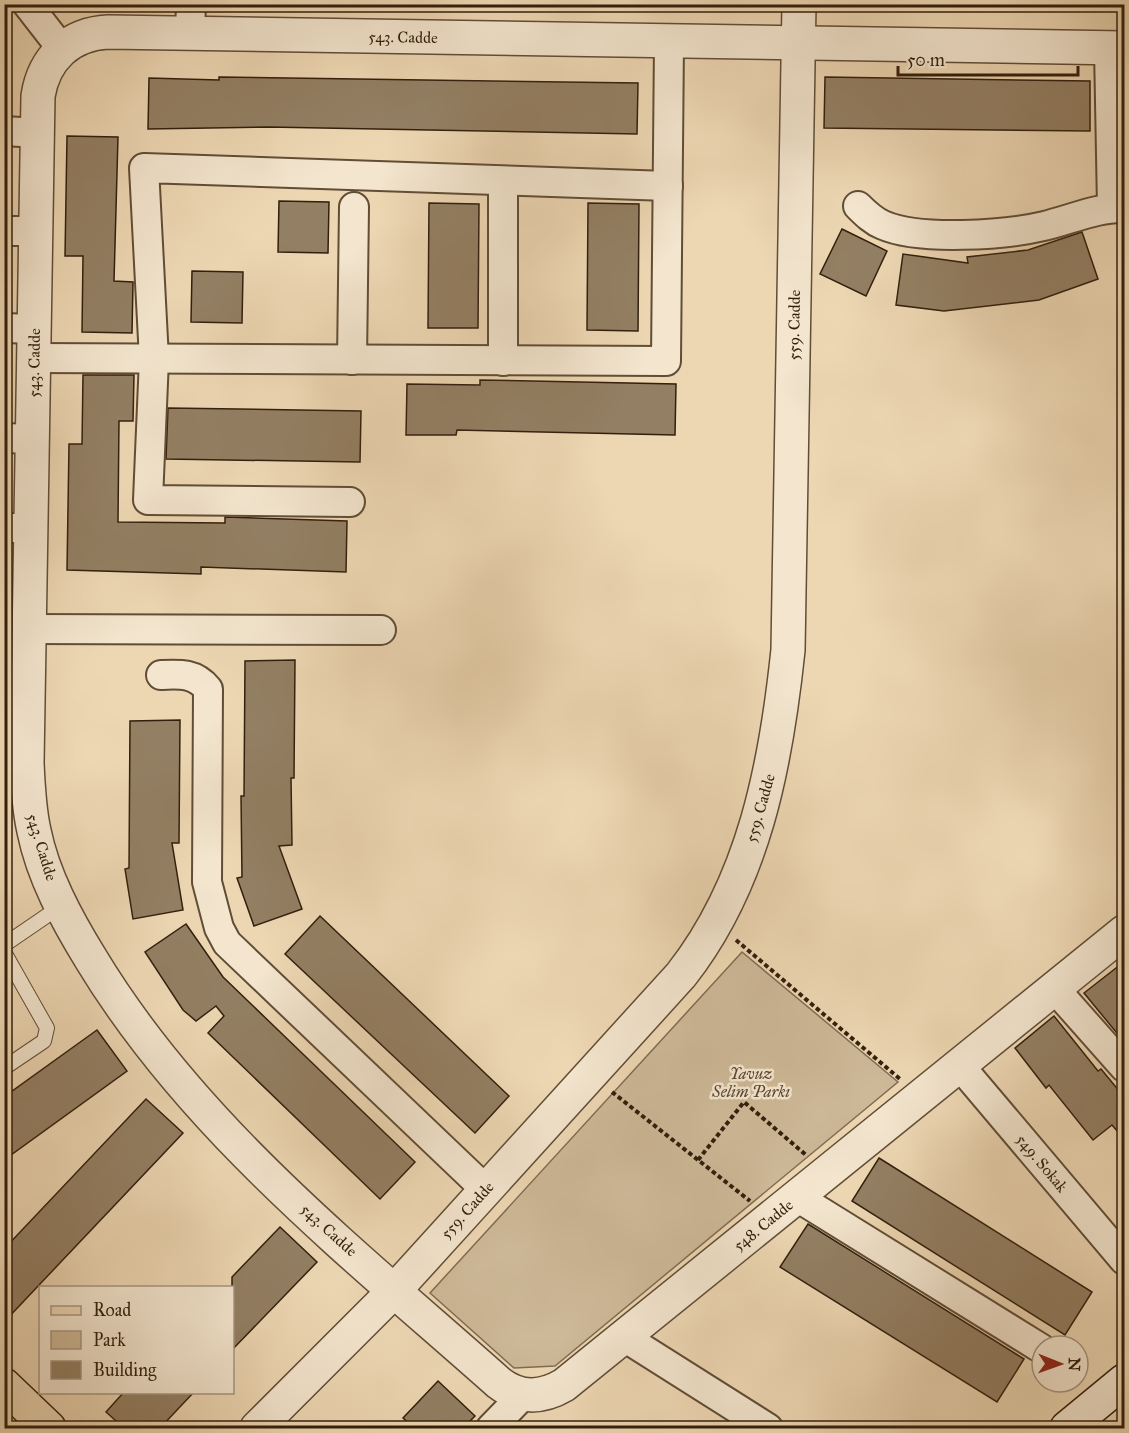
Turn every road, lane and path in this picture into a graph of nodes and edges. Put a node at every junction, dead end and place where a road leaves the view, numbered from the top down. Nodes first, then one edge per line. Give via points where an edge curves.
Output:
1 (27, 4) edge
2 (799, 4) edge
3 (190, 19) edge
4 (669, 42) junction
5 (798, 44) junction
6 (1117, 48) edge
7 (62, 49) junction
8 (4, 131) edge
9 (38, 133) junction
10 (503, 180) junction
11 (668, 186) junction
12 (858, 206) dead end
13 (354, 207) dead end
14 (1118, 207) edge
15 (20, 231) edge
16 (24, 338) edge
17 (154, 359) junction
18 (352, 360) junction
19 (503, 361) junction
20 (19, 439) edge
21 (350, 502) dead end
22 (18, 528) edge
23 (29, 629) junction
24 (381, 630) dead end
25 (161, 675) dead end
26 (16, 748) edge
27 (61, 906) junction
28 (716, 923) junction
29 (1125, 932) edge
30 (4, 945) edge
31 (4, 951) edge
32 (1055, 989) junction
33 (960, 1066) junction
34 (1125, 1067) edge
35 (4, 1068) edge
36 (591, 1075) junction
37 (921, 1096) junction
38 (698, 1160) junction
39 (827, 1173) junction
40 (486, 1190) junction
41 (797, 1197) junction
42 (771, 1218) junction
43 (1125, 1260) edge
44 (395, 1290) junction
45 (624, 1336) junction
46 (1030, 1342) edge
47 (1125, 1381) edge
48 (4, 1385) edge
49 (523, 1395) junction
50 (49, 1428) edge
51 (257, 1428) edge
52 (491, 1428) edge
53 (768, 1428) edge
54 (1067, 1428) edge

1 - 7 street
2 - 5 street, 559. Cadde
3 - 4 street, 543. Cadde
3 - 7 street, 543. Cadde via 93,33
4 - 5 street, 543. Cadde
4 - 11 street
5 - 6 street, 543. Cadde
5 - 28 street, 559. Cadde via 788,650 775,751 764,798 740,873
6 - 14 street
7 - 9 street, 543. Cadde via 47,66 40,84
8 - 9 street
9 - 15 street, 543. Cadde
10 - 11 street
10 - 17 street via 144,168
10 - 19 street
11 - 19 street via 666,361
12 - 14 street via 869,218 885,226 945,234 1014,232
13 - 18 street
15 - 16 street, 543. Cadde
16 - 17 street
16 - 20 street, 543. Cadde
17 - 18 street
17 - 21 street via 148,500
18 - 19 street
20 - 22 street, 543. Cadde
22 - 23 street, 543. Cadde
23 - 24 street
23 - 26 street, 543. Cadde
25 - 40 street via 183,674 200,679 208,689 207,882 227,944
26 - 27 street, 543. Cadde via 34,833
27 - 30 lane
27 - 44 street, 543. Cadde via 102,978 157,1057 295,1200
28 - 36 street, 559. Cadde via 681,975
28 - 37 path
29 - 32 street, 548. Cadde
31 - 35 lane via 47,1028 44,1041
32 - 33 street, 548. Cadde
32 - 34 street
33 - 37 street, 548. Cadde
33 - 43 street, 549. Sokak
36 - 38 path
36 - 40 street, 559. Cadde
37 - 39 street, 548. Cadde
38 - 39 path via 744,1102
38 - 42 path
39 - 41 street, 548. Cadde
40 - 44 street, 559. Cadde
41 - 42 street, 548. Cadde
41 - 46 street
42 - 45 street, 548. Cadde
44 - 49 street via 499,1383
44 - 51 street, 559. Cadde
45 - 49 street, 548. Cadde via 553,1392
45 - 53 street
47 - 54 street
48 - 50 main road
49 - 52 street

